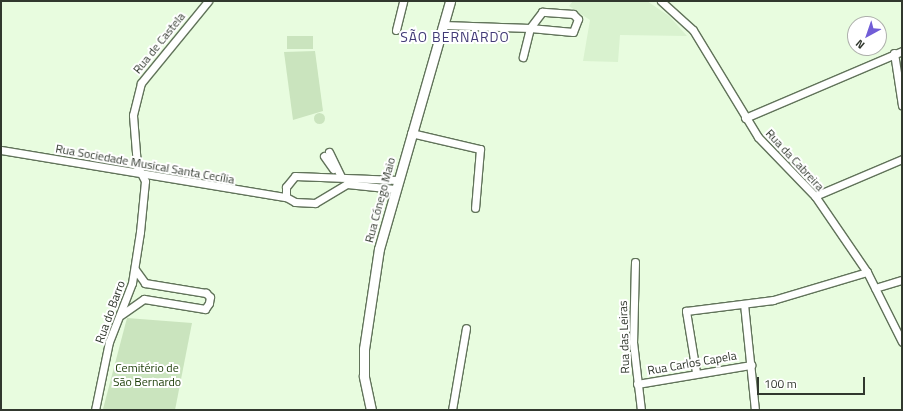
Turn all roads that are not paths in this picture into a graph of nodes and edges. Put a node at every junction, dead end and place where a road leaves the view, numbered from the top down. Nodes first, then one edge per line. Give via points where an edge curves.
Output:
1 (208, 1) edge
2 (403, 1) edge
3 (450, 1) edge
4 (661, 1) edge
5 (444, 24) junction
6 (530, 28) junction
7 (396, 30) dead end
8 (902, 51) edge
9 (894, 53) junction
10 (523, 58) dead end
11 (902, 105) edge
12 (745, 118) junction
13 (411, 133) junction
14 (1, 150) edge
15 (902, 159) edge
16 (143, 173) junction
17 (332, 176) junction
18 (341, 177) junction
19 (396, 185) junction
20 (815, 196) junction
21 (286, 197) junction
22 (475, 208) dead end
23 (634, 262) dead end
24 (135, 268) junction
25 (866, 272) junction
26 (902, 280) edge
27 (875, 288) junction
28 (744, 304) junction
29 (120, 315) junction
30 (466, 328) dead end
31 (902, 342) edge
32 (751, 365) junction
33 (696, 372) junction
34 (637, 384) junction
35 (95, 410) edge
36 (371, 410) edge
37 (452, 410) edge
38 (641, 410) edge
39 (755, 410) edge

1 - 16 street, Rua de Castela via 141,83 133,115 137,165
2 - 7 street
3 - 5 main road, Rua Cónego Maio
4 - 12 street, Rua da Cabreira via 693,30
5 - 6 street
5 - 13 main road, Rua Cónego Maio
6 - 6 street via 542,12 573,14 578,19 573,32
6 - 10 street
8 - 9 street
9 - 11 street
9 - 12 street
12 - 20 street, Rua da Cabreira
13 - 19 main road, Rua Cónego Maio
13 - 22 street via 480,149
14 - 16 street, Rua Sociedade Musical Santa Cecília
15 - 20 street
16 - 21 street, Rua Sociedade Musical Santa Cecília
16 - 24 street, Rua do Barro via 145,182
17 - 18 street
17 - 18 street via 327,154
17 - 21 street via 296,176 286,187
18 - 19 street
19 - 21 street, Rua Sociedade Musical Santa Cecília via 347,184 315,203 295,202
19 - 36 main road, Rua Cónego Maio via 379,249 364,349 364,376
20 - 25 street, Rua da Cabreira
23 - 34 street, Rua das Leiras via 633,342
24 - 29 street, Rua do Barro
24 - 29 street via 145,283 206,293 210,296 209,303 204,309 144,299
25 - 27 street, Rua da Cabreira
25 - 28 street via 816,289
26 - 27 street
27 - 31 street, Rua da Cabreira
28 - 32 street
28 - 33 street via 686,311
29 - 35 street, Rua do Barro via 109,342
30 - 37 street
32 - 33 street, Rua Carlos Capela
32 - 39 street
33 - 34 street, Rua Carlos Capela
34 - 38 street, Rua das Leiras

